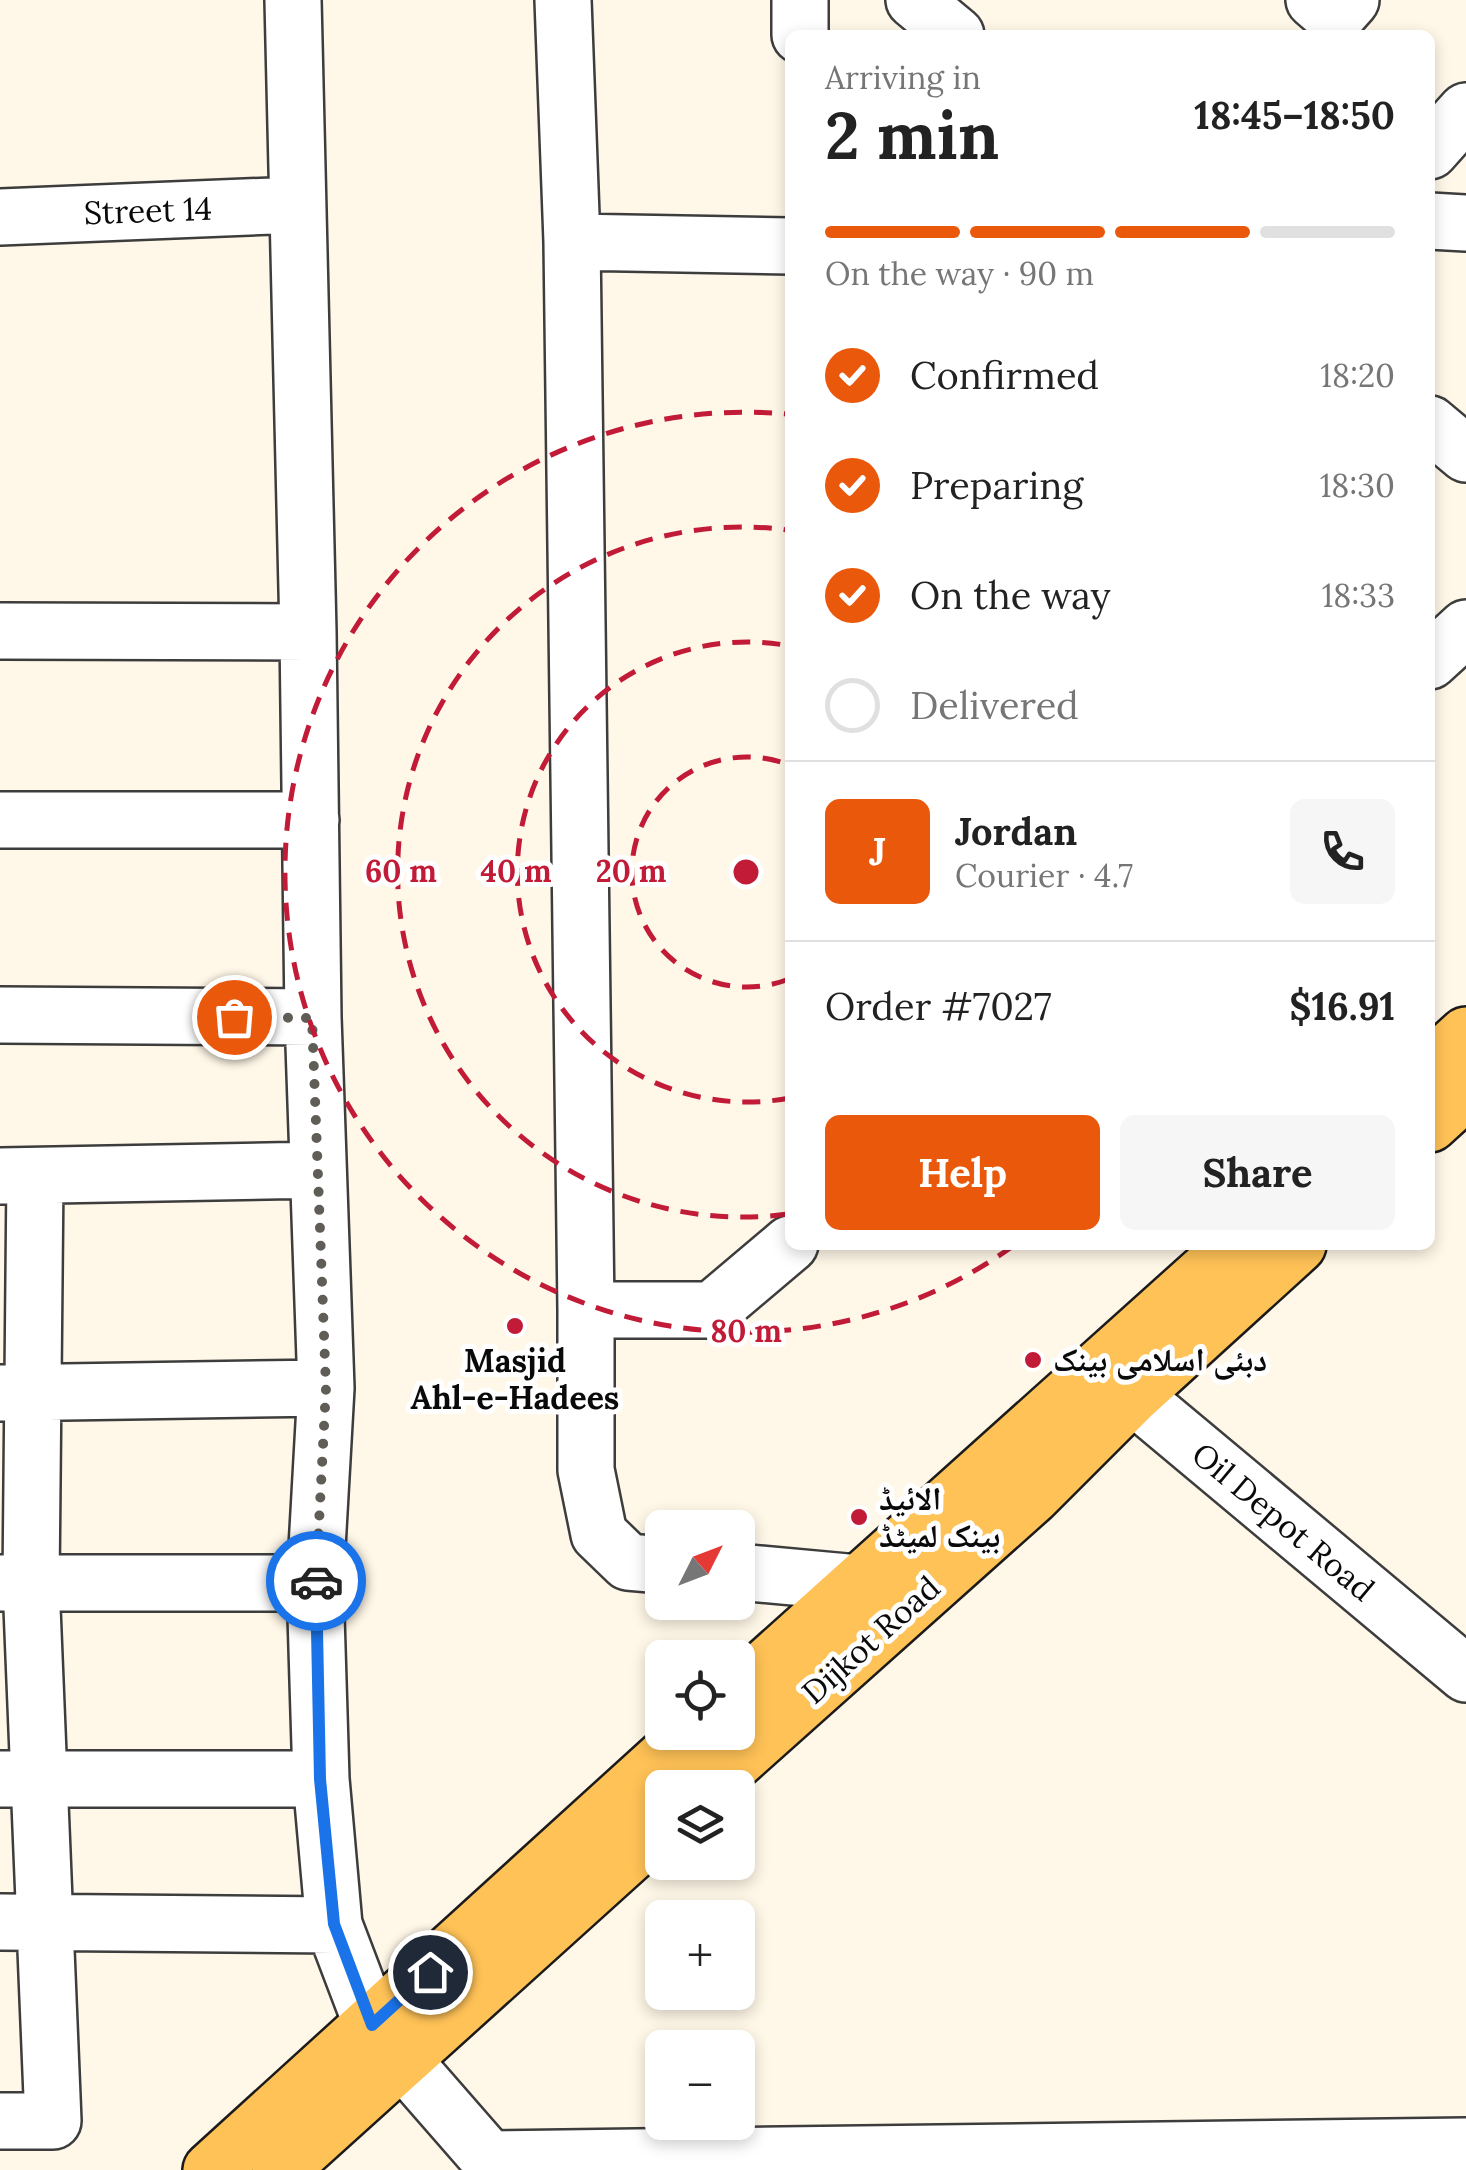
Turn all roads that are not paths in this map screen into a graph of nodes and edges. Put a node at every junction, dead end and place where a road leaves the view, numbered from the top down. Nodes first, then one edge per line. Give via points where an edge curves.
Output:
1 (293, 0) edge
2 (563, 0) edge
3 (800, 0) edge
4 (914, 0) edge
5 (800, 30) edge
6 (950, 30) edge
7 (1466, 111) edge
8 (1435, 145) edge
9 (296, 205) junction
10 (0, 217) edge
11 (1435, 221) edge
12 (1466, 222) edge
13 (572, 242) junction
14 (785, 246) edge
15 (1435, 428) edge
16 (1466, 454) edge
17 (1466, 628) edge
18 (0, 631) edge
19 (308, 632) junction
20 (1435, 656) edge
21 (0, 820) edge
22 (311, 820) junction
23 (0, 1015) edge
24 (312, 1018) junction
25 (1466, 1035) edge
26 (1435, 1063) edge
27 (1466, 1092) edge
28 (1435, 1120) edge
29 (317, 1170) junction
30 (18, 1176) edge
31 (785, 1248) edge
32 (1232, 1250) edge
33 (1291, 1250) edge
34 (586, 1310) junction
35 (1116, 1383) junction
36 (326, 1388) junction
37 (17, 1393) edge
38 (645, 1564) edge
39 (755, 1574) edge
40 (16, 1583) edge
41 (316, 1583) junction
42 (858, 1583) junction
43 (1466, 1674) edge
44 (755, 1677) edge
45 (675, 1750) edge
46 (725, 1770) edge
47 (20, 1779) edge
48 (320, 1779) junction
49 (645, 1839) edge
50 (21, 1922) edge
51 (334, 1924) junction
52 (386, 2042) junction
53 (0, 2121) edge
54 (1466, 2146) edge
55 (489, 2164) edge
56 (210, 2170) edge
57 (280, 2170) edge

1 - 9 street
2 - 13 street
3 - 5 street
4 - 6 street
7 - 8 street
9 - 10 street, Street 14
9 - 19 street
11 - 12 street
13 - 14 street
13 - 34 street
15 - 16 street
17 - 20 street
18 - 19 street
19 - 22 street
21 - 22 street
22 - 24 street
23 - 24 street
24 - 29 street
25 - 26 main road
27 - 28 main road
29 - 30 street
29 - 36 street
30 - 37 street
31 - 34 street via 712,1310
32 - 35 main road, Dijkot Road
33 - 35 main road, Dijkot Road
34 - 38 street via 586,1470 599,1534 628,1562
35 - 42 main road, Dijkot Road
35 - 43 street, Oil Depot Road
35 - 46 main road, Dijkot Road via 1032,1496
36 - 37 street
36 - 41 street
37 - 40 street
39 - 42 street
40 - 41 street
40 - 47 street
41 - 48 street
42 - 44 main road, Dijkot Road
45 - 52 main road
47 - 48 street
47 - 50 street
48 - 51 street
49 - 52 main road
50 - 51 street
50 - 53 street via 53,2122
51 - 52 street
52 - 55 street
52 - 56 main road
52 - 57 main road
54 - 55 street

